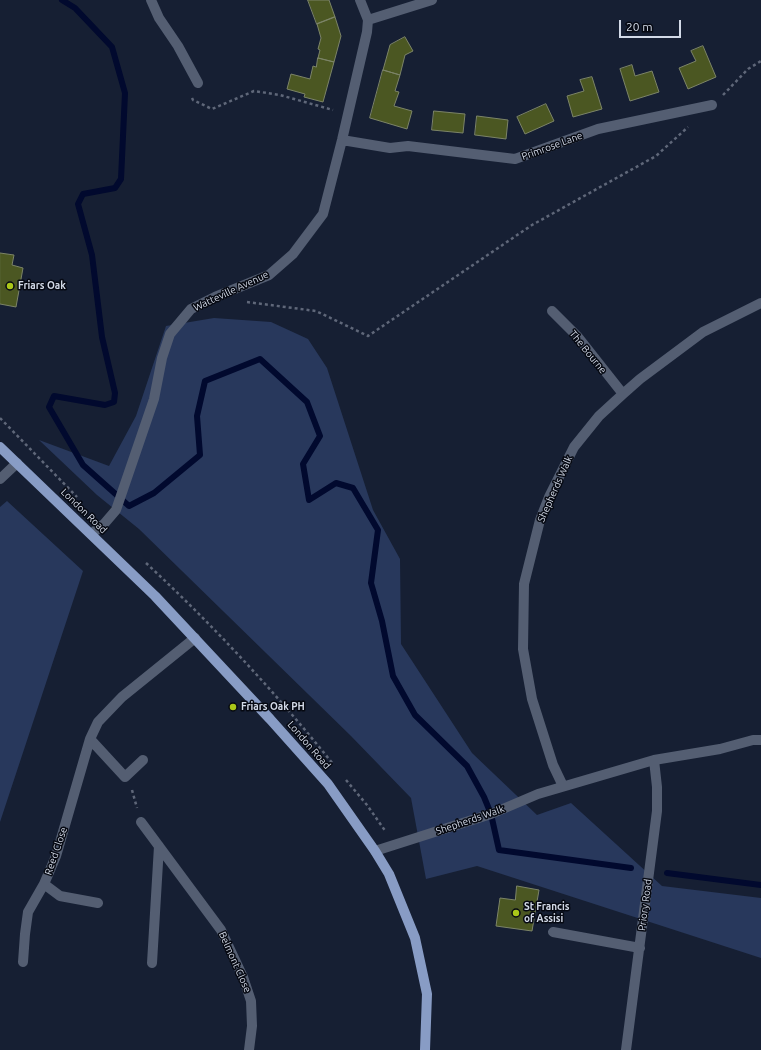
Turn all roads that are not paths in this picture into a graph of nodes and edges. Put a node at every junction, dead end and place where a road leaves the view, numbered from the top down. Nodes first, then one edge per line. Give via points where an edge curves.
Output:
1 (151, 0) edge
2 (360, 0) edge
3 (432, 0) edge
4 (368, 20) junction
5 (198, 83) dead end
6 (712, 105) road end
7 (342, 140) junction
8 (761, 303) edge
9 (552, 311) dead end
10 (622, 394) junction
11 (0, 447) edge
12 (17, 463) junction
13 (0, 479) edge
14 (91, 534) junction
15 (195, 638) junction
16 (90, 738) junction
17 (761, 740) edge
18 (143, 760) dead end
19 (654, 760) junction
20 (563, 786) junction
21 (141, 822) road end
22 (159, 846) junction
23 (375, 851) junction
24 (44, 884) junction
25 (98, 903) dead end
26 (553, 932) dead end
27 (640, 948) junction
28 (23, 962) dead end
29 (152, 963) dead end
30 (249, 1050) edge
31 (425, 1050) edge
32 (626, 1050) edge

1 - 5 street
2 - 4 street
3 - 4 street
4 - 7 street, Watteville Avenue
6 - 7 street, Primrose Lane via 598,129 515,159 408,146 390,148
7 - 14 street, Watteville Avenue via 323,214 293,254 269,275 191,309 170,334 162,358 154,399 116,510
8 - 10 street, Shepherds Walk via 703,332
9 - 10 street, The Bourne via 578,337
10 - 20 street, Shepherds Walk via 599,416 574,447 540,520 524,584 523,649 532,700 553,765
11 - 12 main road, London Road
12 - 13 street
12 - 14 main road, London Road
14 - 15 main road, London Road
15 - 16 street, Reed Close via 122,697 98,722
15 - 23 main road, London Road via 328,784
16 - 18 street via 125,777
16 - 24 street, Reed Close via 56,856
17 - 19 street, Shepherds Walk
19 - 20 street, Shepherds Walk
19 - 27 street, Priory Road via 657,811
20 - 23 street, Shepherds Walk via 491,814
21 - 22 street, Belmont Close
22 - 29 street
22 - 30 street, Belmont Close via 220,930 243,977 251,1000 252,1026
23 - 31 main road, London Road via 389,874 415,938 426,994
24 - 25 street via 60,896
24 - 28 street, Reed Close via 28,912
26 - 27 street
27 - 32 street, Priory Road

